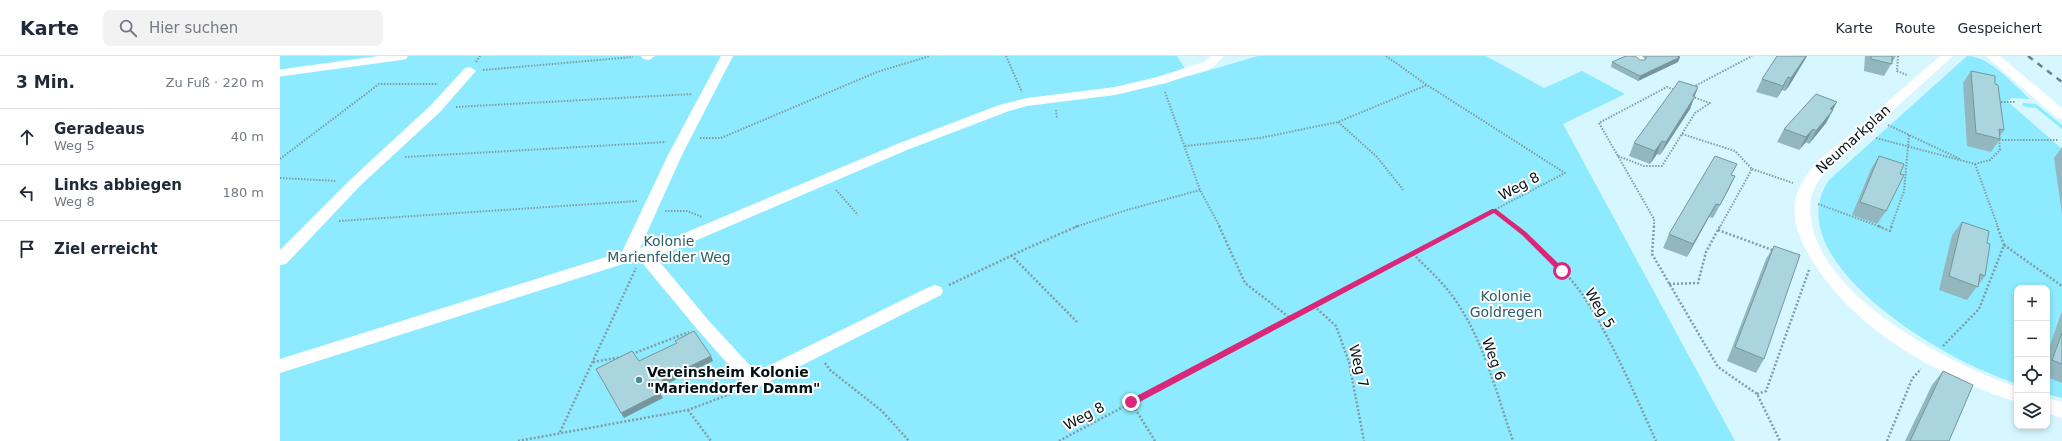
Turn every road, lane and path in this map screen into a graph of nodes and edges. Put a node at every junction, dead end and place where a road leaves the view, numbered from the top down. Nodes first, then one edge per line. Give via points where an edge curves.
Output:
1 (404, 56) edge
2 (648, 56) edge
3 (727, 56) edge
4 (930, 56) edge
5 (1006, 56) edge
6 (1218, 56) edge
7 (1386, 56) edge
8 (1634, 56) edge
9 (1752, 56) edge
10 (1898, 56) edge
11 (1947, 56) edge
12 (1992, 56) edge
13 (1641, 60) edge
14 (470, 71) joint
15 (280, 73) edge
16 (1910, 76) dead end
17 (1161, 80) junction
18 (458, 84) junction
19 (1427, 85) junction
20 (1689, 89) edge
21 (1677, 91) edge
22 (706, 93) junction
23 (1689, 95) edge
24 (1995, 98) edge
25 (1027, 102) junction
26 (1995, 102) junction
27 (2015, 102) dead end
28 (435, 109) junction
29 (1996, 109) edge
30 (2062, 115) edge
31 (1338, 122) junction
32 (1886, 124) dead end
33 (1998, 133) edge
34 (1682, 134) junction
35 (1909, 135) junction
36 (1871, 137) dead end
37 (681, 140) junction
38 (1999, 140) junction
39 (2059, 140) dead end
40 (1185, 146) junction
41 (1908, 146) junction
42 (1618, 156) junction
43 (382, 158) junction
44 (280, 159) edge
45 (1966, 162) junction
46 (1975, 164) junction
47 (1752, 169) junction
48 (280, 178) edge
49 (826, 179) junction
50 (356, 182) junction
51 (1794, 184) dead end
52 (1200, 190) junction
53 (1404, 192) dead end
54 (652, 200) junction
55 (1814, 202) dead end
56 (1494, 211) junction
57 (646, 213) junction
58 (858, 215) dead end
59 (316, 222) junction
60 (715, 228) junction
61 (1718, 230) junction
62 (2004, 245) junction
63 (1413, 254) junction
64 (1782, 254) edge
65 (636, 255) junction
66 (1012, 256) junction
67 (280, 260) edge
68 (1811, 264) dead end
69 (1669, 284) junction
70 (2062, 286) edge
71 (935, 291) joint
72 (1314, 306) junction
73 (1290, 318) junction
74 (1078, 323) dead end
75 (704, 325) junction
76 (816, 351) junction
77 (1938, 351) dead end
78 (593, 362) junction
79 (280, 366) edge
80 (1922, 368) dead end
81 (754, 381) junction
82 (1757, 394) junction
83 (2014, 394) edge
84 (1131, 402) junction
85 (2050, 406) edge
86 (688, 410) junction
87 (2062, 410) edge
88 (560, 432) junction
89 (525, 440) edge
90 (518, 441) edge
91 (711, 441) edge
92 (909, 441) edge
93 (1059, 441) edge
94 (1155, 441) edge
95 (1364, 441) edge
96 (1513, 441) edge
97 (1656, 441) edge
98 (1780, 441) edge
99 (1887, 441) edge

1 - 15 lane
2 - 14 path
3 - 22 street
4 - 37 path via 877,72 721,138
5 - 25 path
6 - 17 street via 1208,66
7 - 19 path, Weg 8
8 - 13 lane
9 - 20 path
10 - 16 path via 1897,71
11 - 83 street, Neumarkplan via 1814,174 1802,198 1801,215 1804,230 1823,265 1839,285 1883,325 1950,367
12 - 30 street
14 - 18 street
17 - 25 street via 1115,91
17 - 40 path
18 - 28 street
18 - 44 path via 379,84
19 - 31 path
19 - 56 path, Weg 8 via 1565,173
21 - 42 path via 1667,87 1600,123
22 - 28 path
22 - 37 street
23 - 34 path via 1710,103 1695,113
24 - 26 path
25 - 49 street via 961,123
26 - 27 path
26 - 29 path
28 - 43 street
31 - 40 path via 1260,138
31 - 53 path via 1377,157
32 - 35 path
33 - 38 path
34 - 42 path via 1662,166 1644,166
34 - 47 path via 1735,152
35 - 41 path
35 - 45 path
36 - 41 path
37 - 43 path
37 - 54 street
38 - 39 path
38 - 46 path via 2000,150 1990,160
40 - 52 path
41 - 45 path
41 - 55 path via 1904,191 1890,231
42 - 69 path via 1654,219 1652,254
43 - 50 street
45 - 46 path
46 - 62 path
47 - 51 path
47 - 61 path
48 - 50 path
49 - 58 path
49 - 60 street
50 - 59 street
52 - 66 path via 1128,209 1058,234
52 - 73 path via 1211,208 1244,283
54 - 57 street
54 - 59 path
56 - 63 path, Weg 8
56 - 97 path, Weg 5 via 1524,234 1562,271 1588,303 1622,367
57 - 60 path via 687,211 707,219
57 - 65 street
59 - 67 street
60 - 65 street
61 - 64 path
61 - 69 path via 1706,252 1698,283
62 - 70 path
62 - 77 path via 1980,309
63 - 72 path, Weg 8
63 - 96 path, Weg 6 via 1440,280 1459,305 1476,339
65 - 75 street
65 - 78 path
65 - 79 street
66 - 71 path
66 - 74 path
68 - 82 path via 1766,391
69 - 82 path via 1718,367
71 - 76 street
72 - 73 path, Weg 8
72 - 95 path, Weg 7 via 1336,326 1349,362
73 - 84 path, Weg 8
75 - 78 path via 659,345 622,357
75 - 81 street
76 - 81 street
76 - 92 path via 830,370 878,406 898,425
78 - 88 path
80 - 99 path via 1912,379
81 - 86 path via 748,387
82 - 98 path
84 - 93 path, Weg 8
84 - 94 path
85 - 87 street
86 - 88 path
86 - 91 path
88 - 89 path
89 - 90 path

